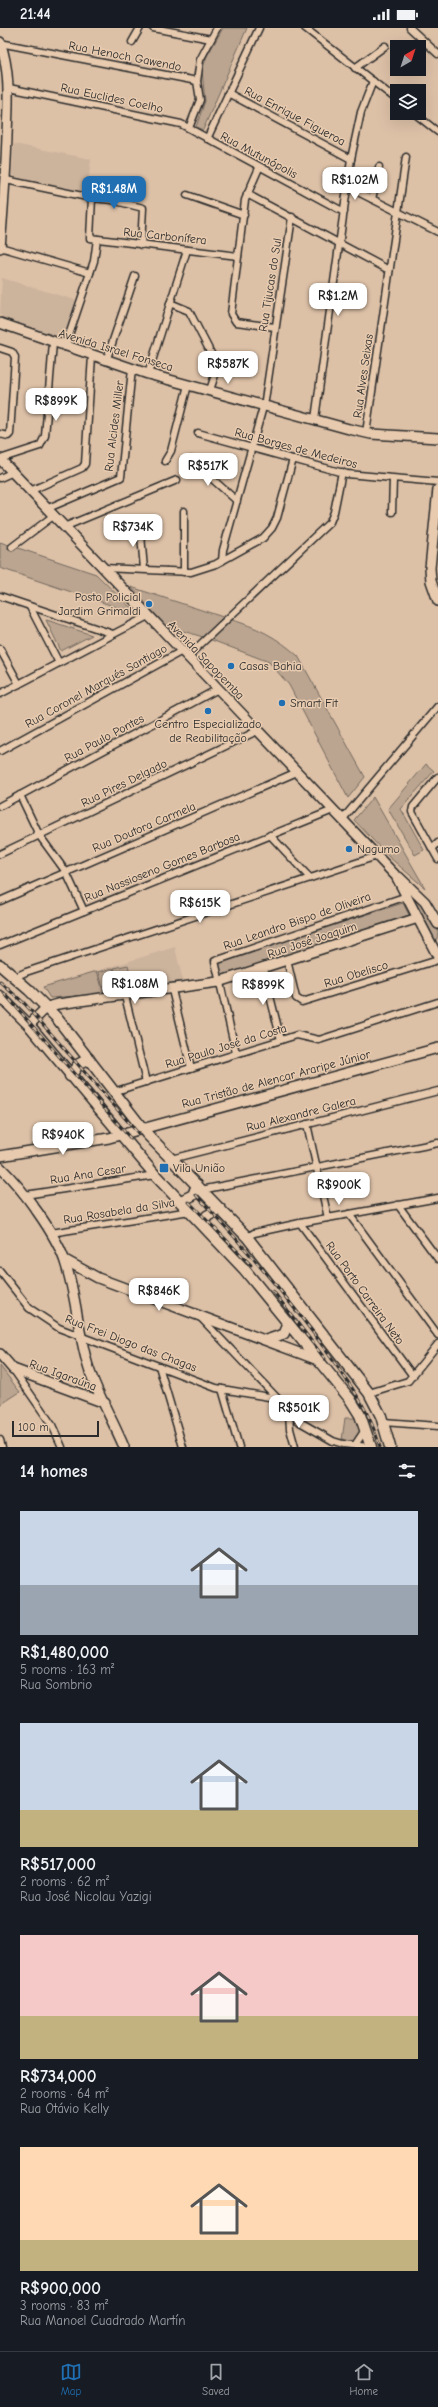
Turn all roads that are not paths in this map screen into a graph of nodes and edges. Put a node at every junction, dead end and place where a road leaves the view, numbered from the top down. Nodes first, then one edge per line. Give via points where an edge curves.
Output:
1 (140, 28) edge
2 (153, 28) edge
3 (217, 28) edge
4 (259, 28) edge
5 (305, 28) edge
6 (410, 28) edge
7 (211, 39) junction
8 (132, 42) dead end
9 (0, 43) edge
10 (385, 46) dead end
11 (438, 54) edge
12 (356, 68) junction
13 (197, 81) junction
14 (373, 81) junction
15 (9, 88) junction
16 (228, 93) junction
17 (390, 94) edge
18 (4, 118) edge
19 (423, 120) edge
20 (189, 128) junction
21 (438, 132) edge
22 (207, 140) junction
23 (3, 150) edge
24 (406, 157) dead end
25 (352, 159) junction
26 (379, 167) dead end
27 (259, 168) junction
28 (6, 180) junction
29 (348, 187) junction
30 (247, 194) junction
31 (188, 195) dead end
32 (92, 198) junction
33 (372, 199) junction
34 (398, 211) junction
35 (344, 212) junction
36 (244, 215) junction
37 (292, 216) junction
38 (438, 232) edge
39 (98, 239) junction
40 (340, 242) junction
41 (141, 245) junction
42 (0, 247) edge
43 (187, 250) junction
44 (238, 256) junction
45 (389, 270) junction
46 (90, 273) junction
47 (134, 276) dead end
48 (170, 303) junction
49 (0, 323) edge
50 (275, 327) junction
51 (53, 343) junction
52 (65, 347) junction
53 (0, 348) edge
54 (92, 356) junction
55 (106, 361) junction
56 (132, 369) junction
57 (148, 374) junction
58 (188, 385) junction
59 (210, 390) junction
60 (264, 405) junction
61 (315, 419) junction
62 (366, 432) junction
63 (0, 434) edge
64 (198, 434) dead end
65 (438, 438) edge
66 (251, 448) junction
67 (0, 459) edge
68 (293, 459) junction
69 (191, 460) dead end
70 (165, 461) dead end
71 (342, 472) junction
72 (11, 473) junction
73 (0, 478) edge
74 (393, 479) junction
75 (177, 480) dead end
76 (438, 482) edge
77 (438, 489) edge
78 (30, 491) junction
79 (237, 501) junction
80 (46, 509) junction
81 (184, 511) dead end
82 (392, 512) dead end
83 (53, 516) junction
84 (140, 524) dead end
85 (64, 527) junction
86 (435, 536) edge
87 (12, 547) dead end
88 (222, 561) junction
89 (103, 568) junction
90 (144, 569) junction
91 (184, 572) junction
92 (0, 596) edge
93 (438, 601) edge
94 (30, 607) junction
95 (148, 616) junction
96 (113, 634) junction
97 (0, 649) edge
98 (184, 654) junction
99 (59, 663) junction
100 (19, 684) junction
101 (218, 689) junction
102 (0, 694) edge
103 (438, 706) edge
104 (257, 731) junction
105 (0, 751) edge
106 (297, 772) junction
107 (438, 777) edge
108 (20, 795) junction
109 (0, 806) edge
110 (333, 810) junction
111 (342, 820) junction
112 (270, 835) junction
113 (39, 836) junction
114 (438, 843) edge
115 (432, 849) junction
116 (0, 854) edge
117 (376, 856) junction
118 (438, 859) edge
119 (66, 872) junction
120 (396, 876) junction
121 (310, 878) junction
122 (408, 899) junction
123 (0, 901) edge
124 (425, 902) junction
125 (84, 911) junction
126 (418, 918) junction
127 (438, 923) edge
128 (429, 938) junction
129 (0, 945) edge
130 (438, 946) edge
131 (438, 957) edge
132 (287, 960) junction
133 (438, 960) edge
134 (0, 965) edge
135 (263, 968) junction
136 (15, 978) junction
137 (218, 982) junction
138 (172, 990) junction
139 (0, 996) edge
140 (125, 996) junction
141 (438, 1002) edge
142 (47, 1008) junction
143 (29, 1025) junction
144 (281, 1040) junction
145 (438, 1048) edge
146 (236, 1054) junction
147 (89, 1059) junction
148 (191, 1068) junction
149 (70, 1076) junction
150 (146, 1082) junction
151 (438, 1091) edge
152 (113, 1092) junction
153 (307, 1124) junction
154 (142, 1128) junction
155 (120, 1135) junction
156 (438, 1143) edge
157 (0, 1156) edge
158 (171, 1159) junction
159 (0, 1166) edge
160 (318, 1167) junction
161 (155, 1174) junction
162 (199, 1187) junction
163 (25, 1195) junction
164 (438, 1198) edge
165 (181, 1201) junction
166 (398, 1205) junction
167 (220, 1209) junction
168 (190, 1211) junction
169 (349, 1214) junction
170 (328, 1218) junction
171 (300, 1223) junction
172 (203, 1224) junction
173 (51, 1233) junction
174 (247, 1237) junction
175 (438, 1259) edge
176 (65, 1260) junction
177 (0, 1271) edge
178 (198, 1315) junction
179 (288, 1324) junction
180 (229, 1326) junction
181 (438, 1335) edge
182 (80, 1338) junction
183 (220, 1338) junction
184 (266, 1340) junction
185 (438, 1344) edge
186 (0, 1354) edge
187 (318, 1360) junction
188 (159, 1366) junction
189 (13, 1369) junction
190 (413, 1376) junction
191 (222, 1389) junction
192 (369, 1393) junction
193 (275, 1398) junction
194 (105, 1403) junction
195 (289, 1413) junction
196 (382, 1422) junction
197 (438, 1426) edge
198 (365, 1428) junction
199 (0, 1440) edge
200 (353, 1446) edge
201 (2, 1447) edge
202 (62, 1447) edge
203 (124, 1447) edge
204 (183, 1447) edge
205 (239, 1447) edge
206 (295, 1447) edge
207 (368, 1447) edge
208 (371, 1447) edge
209 (390, 1447) edge

1 - 8 street
2 - 7 street
3 - 7 street
4 - 16 street
5 - 12 street
6 - 11 street
7 - 13 street via 200,60
9 - 13 street, Rua Henoch Gawendo
9 - 15 street via 6,62
10 - 12 street
12 - 14 street
13 - 20 street via 200,100
14 - 17 street
14 - 25 street via 361,112
15 - 18 street
15 - 20 street, Rua Euclides Coelho via 181,124
16 - 22 street
16 - 25 street, Rua Enrique Figueroa
18 - 23 street
19 - 21 street
20 - 22 street, Rua Euclides Coelho
22 - 27 street, Rua Mutunópolis
23 - 28 street
24 - 34 street, Rua Alves Seixas
25 - 29 street
26 - 33 street
27 - 30 street
27 - 35 street, Rua Mutunópolis
28 - 32 street
28 - 42 street
29 - 33 street
29 - 35 street
30 - 36 street
30 - 37 street
31 - 36 street
32 - 39 street, Rua Carbonífera via 90,238
32 - 41 street via 143,208
33 - 34 street
34 - 38 street
34 - 45 street, Rua Alves Seixas
35 - 40 street
36 - 44 street
37 - 40 street
37 - 50 street, Rua Tijucas do Sul
39 - 41 street, Rua Carbonífera
39 - 46 street
40 - 45 street
40 - 61 street
41 - 43 street, Rua Carbonífera
42 - 46 street
43 - 44 street, Rua Carbonífera
43 - 48 street
44 - 50 street via 232,318 236,322
45 - 62 street, Rua Alves Seixas
46 - 52 street
47 - 55 street
48 - 57 street
48 - 59 street via 189,311 216,363 217,369
49 - 51 street, Avenida Israel Fonseca
50 - 60 street, Rua Tijucas do Sul
51 - 52 street, Avenida Israel Fonseca
51 - 67 street via 43,443
52 - 54 street, Avenida Israel Fonseca
53 - 63 street via 14,353 15,357 10,434
54 - 55 street, Avenida Israel Fonseca
54 - 78 street via 85,464 82,468
55 - 56 street, Avenida Israel Fonseca
56 - 57 street, Avenida Israel Fonseca
56 - 80 street, Rua Alcides Miller via 121,477
57 - 58 street, Avenida Israel Fonseca
58 - 59 street, Avenida Israel Fonseca
58 - 70 street via 171,451
59 - 60 street, Avenida Israel Fonseca
60 - 61 street, Avenida Israel Fonseca
60 - 66 street, Rua Tijucas do Sul
61 - 62 street, Avenida Israel Fonseca
62 - 65 street, Avenida Israel Fonseca
64 - 66 street, Rua Borges de Medeiros
66 - 68 street, Rua Borges de Medeiros
66 - 79 street, Rua Tijucas do Sul
67 - 72 street, Avenida Sapopemba
68 - 71 street, Rua Borges de Medeiros
68 - 88 street via 276,518 269,533
69 - 79 street
71 - 74 street, Rua Borges de Medeiros
71 - 98 street, Rua Coronel Marqués Santiago via 330,522
72 - 73 street
72 - 78 street, Avenida Sapopemba
74 - 76 street, Rua Borges de Medeiros
74 - 82 street
75 - 85 street
77 - 86 street
78 - 80 street, Avenida Sapopemba
79 - 88 street, Rua Tijucas do Sul
80 - 83 street, Avenida Sapopemba
81 - 91 street
83 - 85 street, Avenida Sapopemba
83 - 87 street
84 - 90 street
85 - 89 street, Avenida Sapopemba
86 - 93 street via 431,581
88 - 91 street via 200,571
89 - 90 street
89 - 95 street, Avenida Sapopemba
90 - 91 street
92 - 94 street
94 - 96 street
94 - 99 street
95 - 96 street
95 - 98 street, Avenida Sapopemba
96 - 99 street
97 - 100 street
98 - 101 street, Avenida Sapopemba
98 - 105 street, Rua Coronel Marqués Santiago
99 - 100 street
100 - 102 street
101 - 104 street, Avenida Sapopemba
101 - 108 street, Rua Paulo Pontes
103 - 111 street
104 - 106 street, Avenida Sapopemba
104 - 113 street, Rua Pires Delgado
106 - 110 street, Avenida Sapopemba
106 - 119 street, Rua Doutora Carmela
107 - 115 street via 412,809
108 - 109 street, Rua Paulo Pontes
108 - 113 street
110 - 111 street, Avenida Sapopemba
110 - 112 street, Rua Nassioseno Gomes Barbosa
111 - 117 street, Avenida Sapopemba
112 - 121 street
112 - 125 street, Rua Nassioseno Gomes Barbosa
113 - 116 street, Rua Pires Delgado
113 - 119 street
114 - 115 street
115 - 118 street
117 - 120 street, Avenida Sapopemba
117 - 121 street
119 - 123 street, Rua Doutora Carmela
119 - 125 street
120 - 122 street, Avenida Sapopemba
120 - 124 street, Avenida Sapopemba
121 - 136 street via 26,972
122 - 124 street via 415,898
122 - 126 street, Avenida Sapopemba
122 - 137 street, Rua Leandro Bispo de Oliveira via 216,960 214,962
124 - 127 street, Avenida Sapopemba
125 - 129 street, Rua Nassioseno Gomes Barbosa
126 - 128 street, Avenida Sapopemba
126 - 132 street, Rua José Joaquim
128 - 130 street
128 - 131 street, Avenida Sapopemba
132 - 133 street, Rua Obelisco via 296,998 302,1002
132 - 135 street, Rua José Joaquim
134 - 136 main road
135 - 137 street, Rua José Joaquim
135 - 144 street
136 - 142 main road
137 - 138 street, Rua José Joaquim
137 - 146 street
138 - 140 street, Rua José Joaquim
138 - 148 street
139 - 143 main road
140 - 142 street, Rua José Joaquim via 58,1004
140 - 150 street
141 - 144 street, Rua Paulo José da Costa via 319,1040 297,1035
142 - 143 street, Rua José Joaquim
142 - 147 main road
143 - 149 main road
144 - 146 street, Rua Paulo José da Costa
145 - 154 street, Rua Tristão de Alencar Araripe Júnior
146 - 148 street, Rua Paulo José da Costa
147 - 149 main road via 78,1064
147 - 152 main road
148 - 150 street, Rua Paulo José da Costa
149 - 155 main road
150 - 152 street, Rua Paulo José da Costa
151 - 153 street, Rua Alexandre Galera
152 - 154 main road
153 - 158 street, Rua Alexandre Galera
153 - 160 street
154 - 155 street, Rua Tristão de Alencar Araripe Júnior
154 - 158 main road
155 - 157 street, Rua Tristão de Alencar Araripe Júnior
155 - 161 main road
156 - 160 street
158 - 162 main road
159 - 163 street
160 - 162 street
160 - 170 street
161 - 163 street, Rua Ana Cesar
161 - 165 main road
162 - 165 main road via 192,1195
162 - 167 main road
163 - 173 street
164 - 166 street
165 - 168 main road
166 - 169 street
166 - 175 street
167 - 172 main road via 207,1216
167 - 174 main road
168 - 172 main road
168 - 173 street, Rua Rosabela da Silva
169 - 170 street
169 - 181 street
170 - 171 street
171 - 174 street via 254,1233
171 - 190 street, Rua Porto Carreira Neto
172 - 179 main road via 244,1269
173 - 176 street
174 - 192 main road
176 - 178 street via 98,1278
176 - 182 street
177 - 182 street, Rua Frei Diogo das Chagas via 28,1308
178 - 180 street
178 - 183 street
179 - 184 street via 284,1334
179 - 187 main road
180 - 183 street
180 - 184 street
182 - 188 street, Rua Frei Diogo das Chagas
182 - 194 street via 90,1370
183 - 193 street
184 - 187 street
185 - 190 street
186 - 189 street
187 - 198 main road via 350,1399
188 - 191 street, Rua Frei Diogo das Chagas
188 - 204 street
189 - 194 street, Rua Igaraúna
189 - 202 street via 52,1425
190 - 192 street via 408,1381
191 - 193 street, Rua Frei Diogo das Chagas
191 - 205 street
192 - 196 main road
193 - 195 street
194 - 203 street
195 - 200 street via 322,1436
195 - 206 street
196 - 197 street
196 - 209 main road
198 - 200 street
198 - 208 main road
199 - 201 street
200 - 207 street

